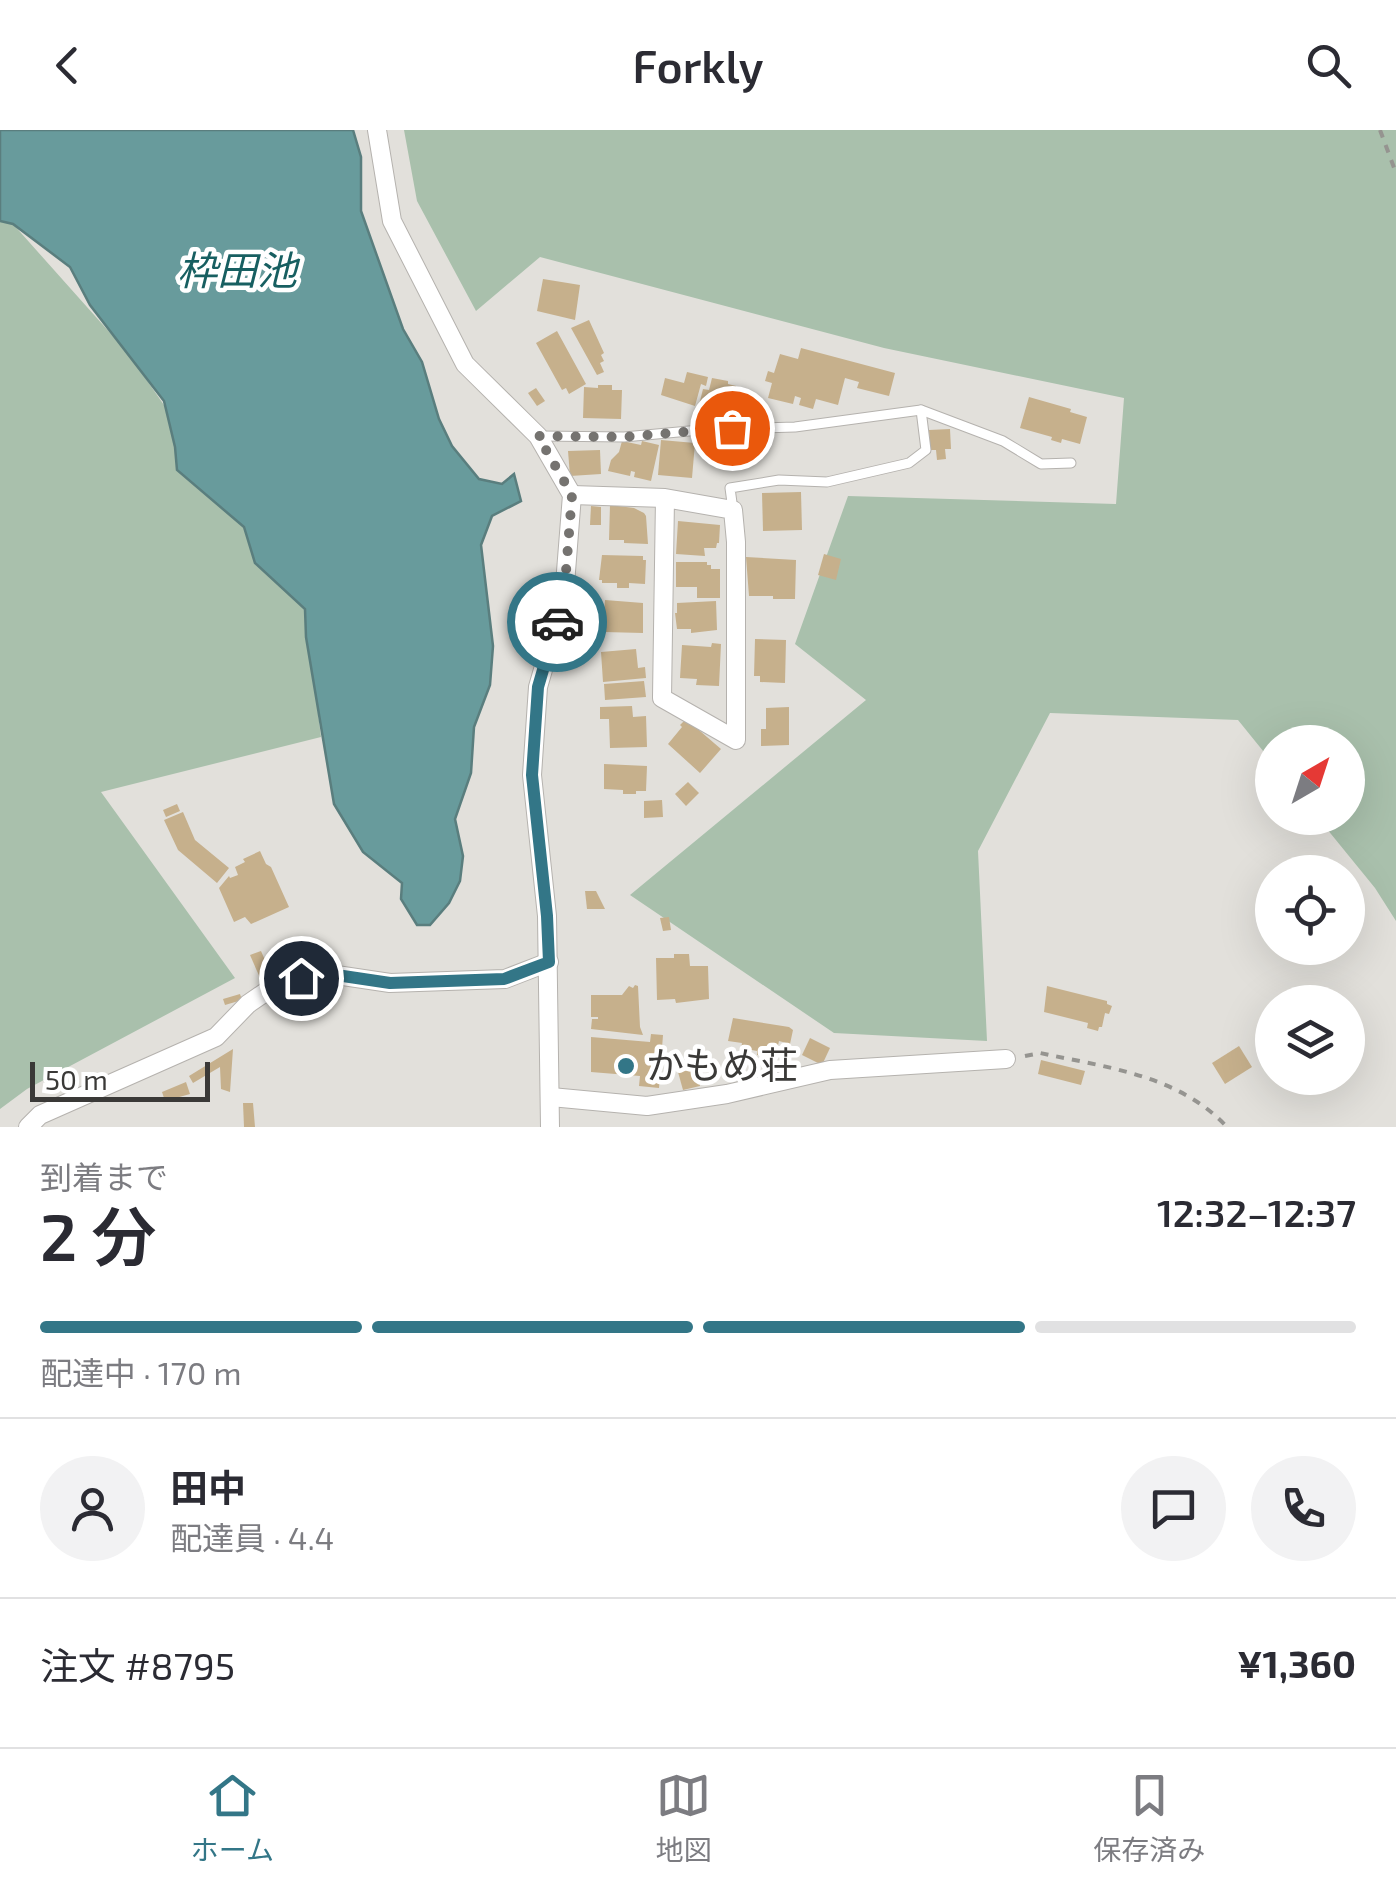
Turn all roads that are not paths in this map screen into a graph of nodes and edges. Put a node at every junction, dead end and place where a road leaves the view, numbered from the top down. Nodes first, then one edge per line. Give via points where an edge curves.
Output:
1 (377, 130) edge
2 (921, 410) junction
3 (538, 436) junction
4 (1071, 463) dead end
5 (572, 495) junction
6 (665, 498) junction
7 (734, 510) junction
8 (549, 962) junction
9 (1006, 1058) road end
10 (551, 1097) junction
11 (28, 1127) edge
12 (550, 1127) edge

1 - 3 street via 392,221 465,364
2 - 3 lane via 795,426
2 - 4 lane via 1003,441 1042,464
2 - 7 lane via 926,450 909,463 826,482 730,488
3 - 5 street
5 - 6 street
5 - 8 street via 564,597 538,687 532,775
6 - 7 street
6 - 7 street via 662,698 736,740
8 - 10 street
8 - 11 street via 504,979 390,983 323,973 280,982 216,1037 40,1115
9 - 10 street via 830,1070 647,1106
10 - 12 street

